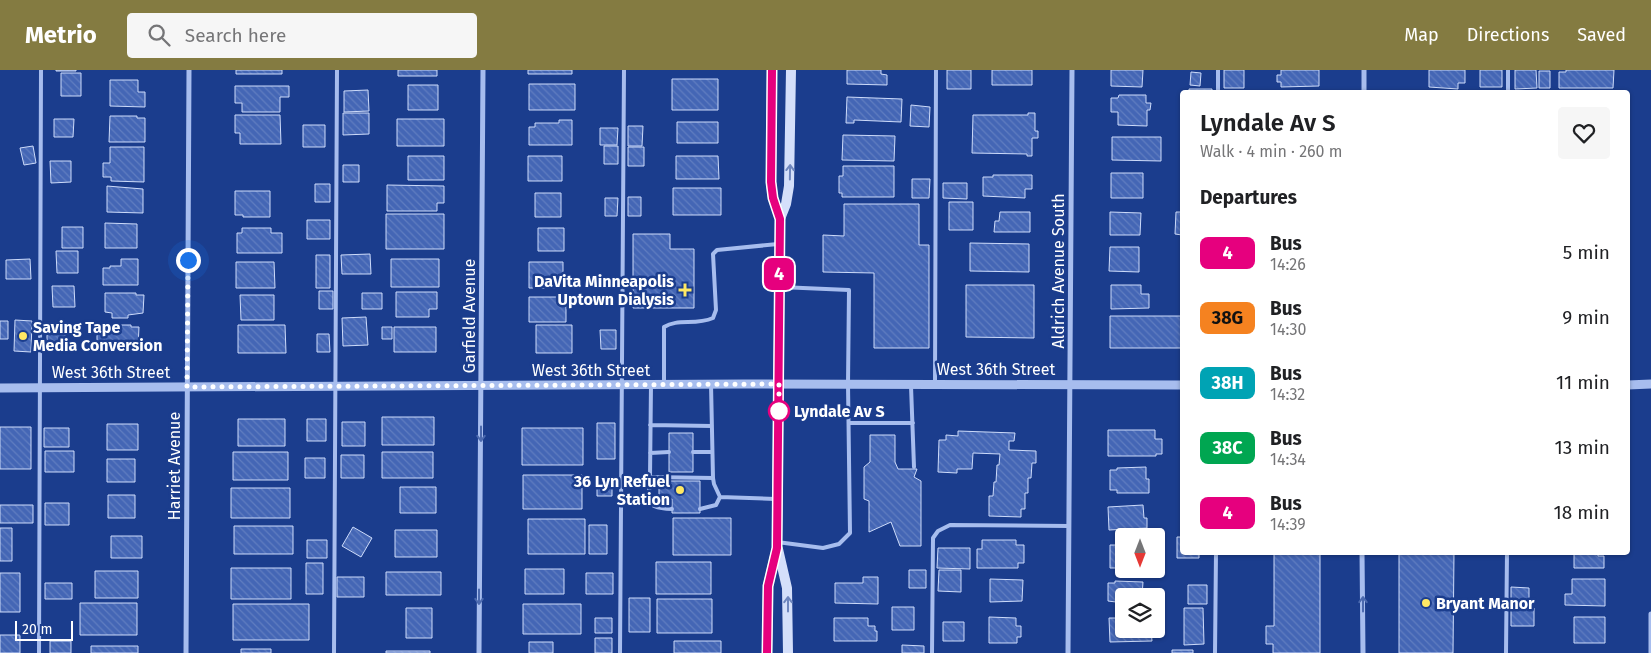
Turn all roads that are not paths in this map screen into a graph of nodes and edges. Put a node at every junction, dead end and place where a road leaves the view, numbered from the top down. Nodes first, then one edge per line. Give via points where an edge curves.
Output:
1 (42, 70) edge
2 (189, 70) edge
3 (337, 70) edge
4 (483, 70) edge
5 (624, 70) edge
6 (772, 70) edge
7 (791, 70) edge
8 (936, 70) edge
9 (1072, 70) edge
10 (1218, 70) edge
11 (1364, 70) edge
12 (1508, 70) edge
13 (1218, 90) edge
14 (1364, 90) edge
15 (1508, 90) edge
16 (780, 219) junction
17 (780, 244) junction
18 (779, 287) junction
19 (623, 384) junction
20 (651, 384) junction
21 (664, 384) junction
22 (711, 384) junction
23 (779, 384) junction
24 (848, 384) junction
25 (911, 384) junction
26 (1070, 384) junction
27 (1651, 384) edge
28 (934, 385) junction
29 (1180, 385) edge
30 (1630, 385) edge
31 (336, 386) junction
32 (481, 386) junction
33 (39, 387) junction
34 (187, 387) junction
35 (0, 388) edge
36 (848, 423) junction
37 (913, 423) junction
38 (650, 425) junction
39 (712, 426) junction
40 (670, 452) dead end
41 (693, 452) dead end
42 (712, 452) junction
43 (650, 453) junction
44 (914, 467) dead end
45 (650, 477) junction
46 (713, 478) junction
47 (720, 498) junction
48 (778, 499) junction
49 (672, 509) dead end
50 (700, 509) dead end
51 (1069, 526) junction
52 (777, 545) junction
53 (1216, 555) edge
54 (1362, 555) edge
55 (1507, 555) edge
56 (1651, 614) edge
57 (39, 653) edge
58 (186, 653) edge
59 (334, 653) edge
60 (479, 653) edge
61 (620, 653) edge
62 (767, 653) edge
63 (788, 653) edge
64 (932, 653) edge
65 (1068, 653) edge
66 (1215, 653) edge
67 (1363, 653) edge
68 (1506, 653) edge
69 (1651, 653) edge

1 - 33 lane
2 - 34 street, Harriet Avenue
3 - 31 lane
4 - 32 street, Garfield Avenue
5 - 19 lane
6 - 16 main road via 771,182
16 -> 7 main road via 789,186
8 - 28 lane
9 - 26 street, Aldrich Avenue South
10 - 13 lane
11 - 14 street
12 - 15 lane
16 - 17 main road
17 - 18 main road
17 - 21 lane via 717,250 713,254 716,310 713,318 703,323 671,323 664,327
18 - 23 main road
18 - 24 lane via 849,290
19 - 20 street, West 36th Street
19 - 32 street, West 36th Street
19 - 61 lane
20 - 21 street, West 36th Street
20 - 38 lane
21 - 22 street, West 36th Street
22 - 23 street, West 36th Street
22 - 39 lane
23 - 24 street, West 36th Street
23 - 48 main road
24 - 25 street, West 36th Street
24 - 36 lane
25 - 28 street, West 36th Street
25 - 37 lane
26 - 28 street, West 36th Street
26 - 29 street, West 36th Street
26 - 51 street, Aldrich Avenue South
27 - 30 street
31 - 32 street, West 36th Street
31 - 34 street, West 36th Street
31 - 59 lane
32 -> 60 street, Garfield Avenue
33 - 34 street, West 36th Street
33 - 35 street, West 36th Street
33 - 57 lane
34 - 58 street, Harriet Avenue
36 - 37 lane
36 - 52 lane via 850,533 839,544 823,548
37 - 44 lane
38 - 39 lane
38 - 43 lane
39 - 42 lane
40 - 43 lane
41 - 42 lane
42 - 46 lane
43 - 45 lane
45 - 46 lane
45 - 49 lane via 651,505
46 - 47 lane
47 - 48 lane
47 - 50 lane via 716,505
48 - 52 main road
51 - 64 lane via 950,525 938,531 933,538
51 - 65 street, Aldrich Avenue South
52 - 62 main road via 768,586
63 -> 52 main road via 788,588
53 - 66 lane
67 -> 54 street
55 - 68 lane
56 - 69 street

